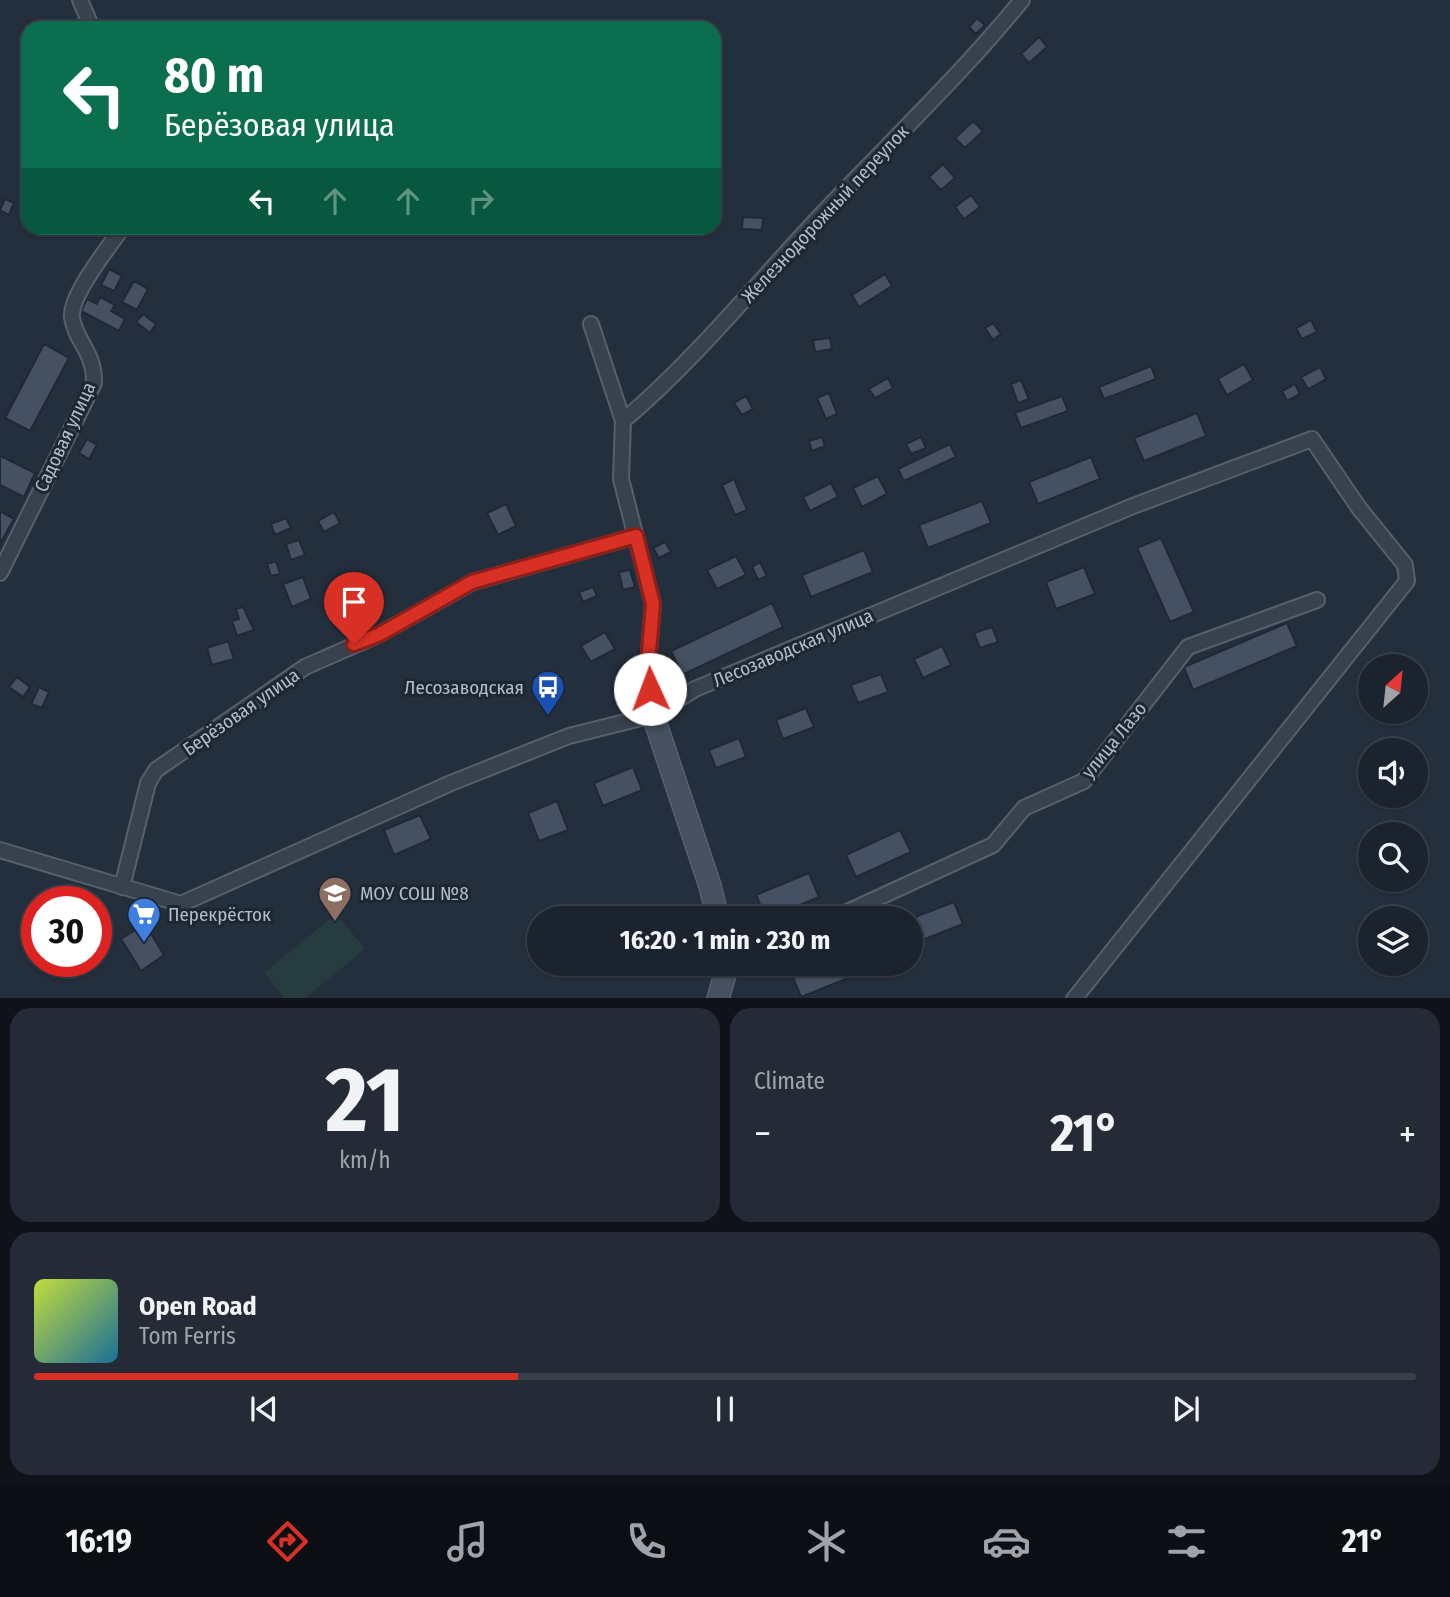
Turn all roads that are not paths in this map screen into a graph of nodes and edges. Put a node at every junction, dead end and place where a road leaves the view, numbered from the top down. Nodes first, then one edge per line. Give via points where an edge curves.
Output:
1 (80, 0) edge
2 (1022, 0) edge
3 (89, 21) edge
4 (117, 235) edge
5 (592, 324) dead end
6 (623, 421) junction
7 (636, 536) junction
8 (0, 573) edge
9 (1317, 600) dead end
10 (653, 715) junction
11 (0, 850) edge
12 (122, 887) junction
13 (715, 906) edge
14 (860, 906) edge
15 (726, 976) edge
16 (718, 998) edge
17 (1075, 998) edge

1 - 3 street
2 - 6 street, Железнодорожный переулок via 974,58 821,215 667,384
4 - 8 street, Садовая улица via 76,299 72,317 94,366 94,383
5 - 6 street
6 - 7 street via 621,479
7 - 10 street via 653,604 648,664
7 - 12 street, Берёзовая улица via 472,582 294,675 156,770 148,783
9 - 14 street, улица Лазо via 1188,647 1084,781 1024,808 993,845
10 - 12 street, Лесозаводская улица via 569,736 464,778 181,904
10 - 13 street
10 - 17 street, Лесозаводская улица via 708,683 1133,506 1312,439 1405,565 1408,580
11 - 12 street, Лесозаводская улица
15 - 16 street

